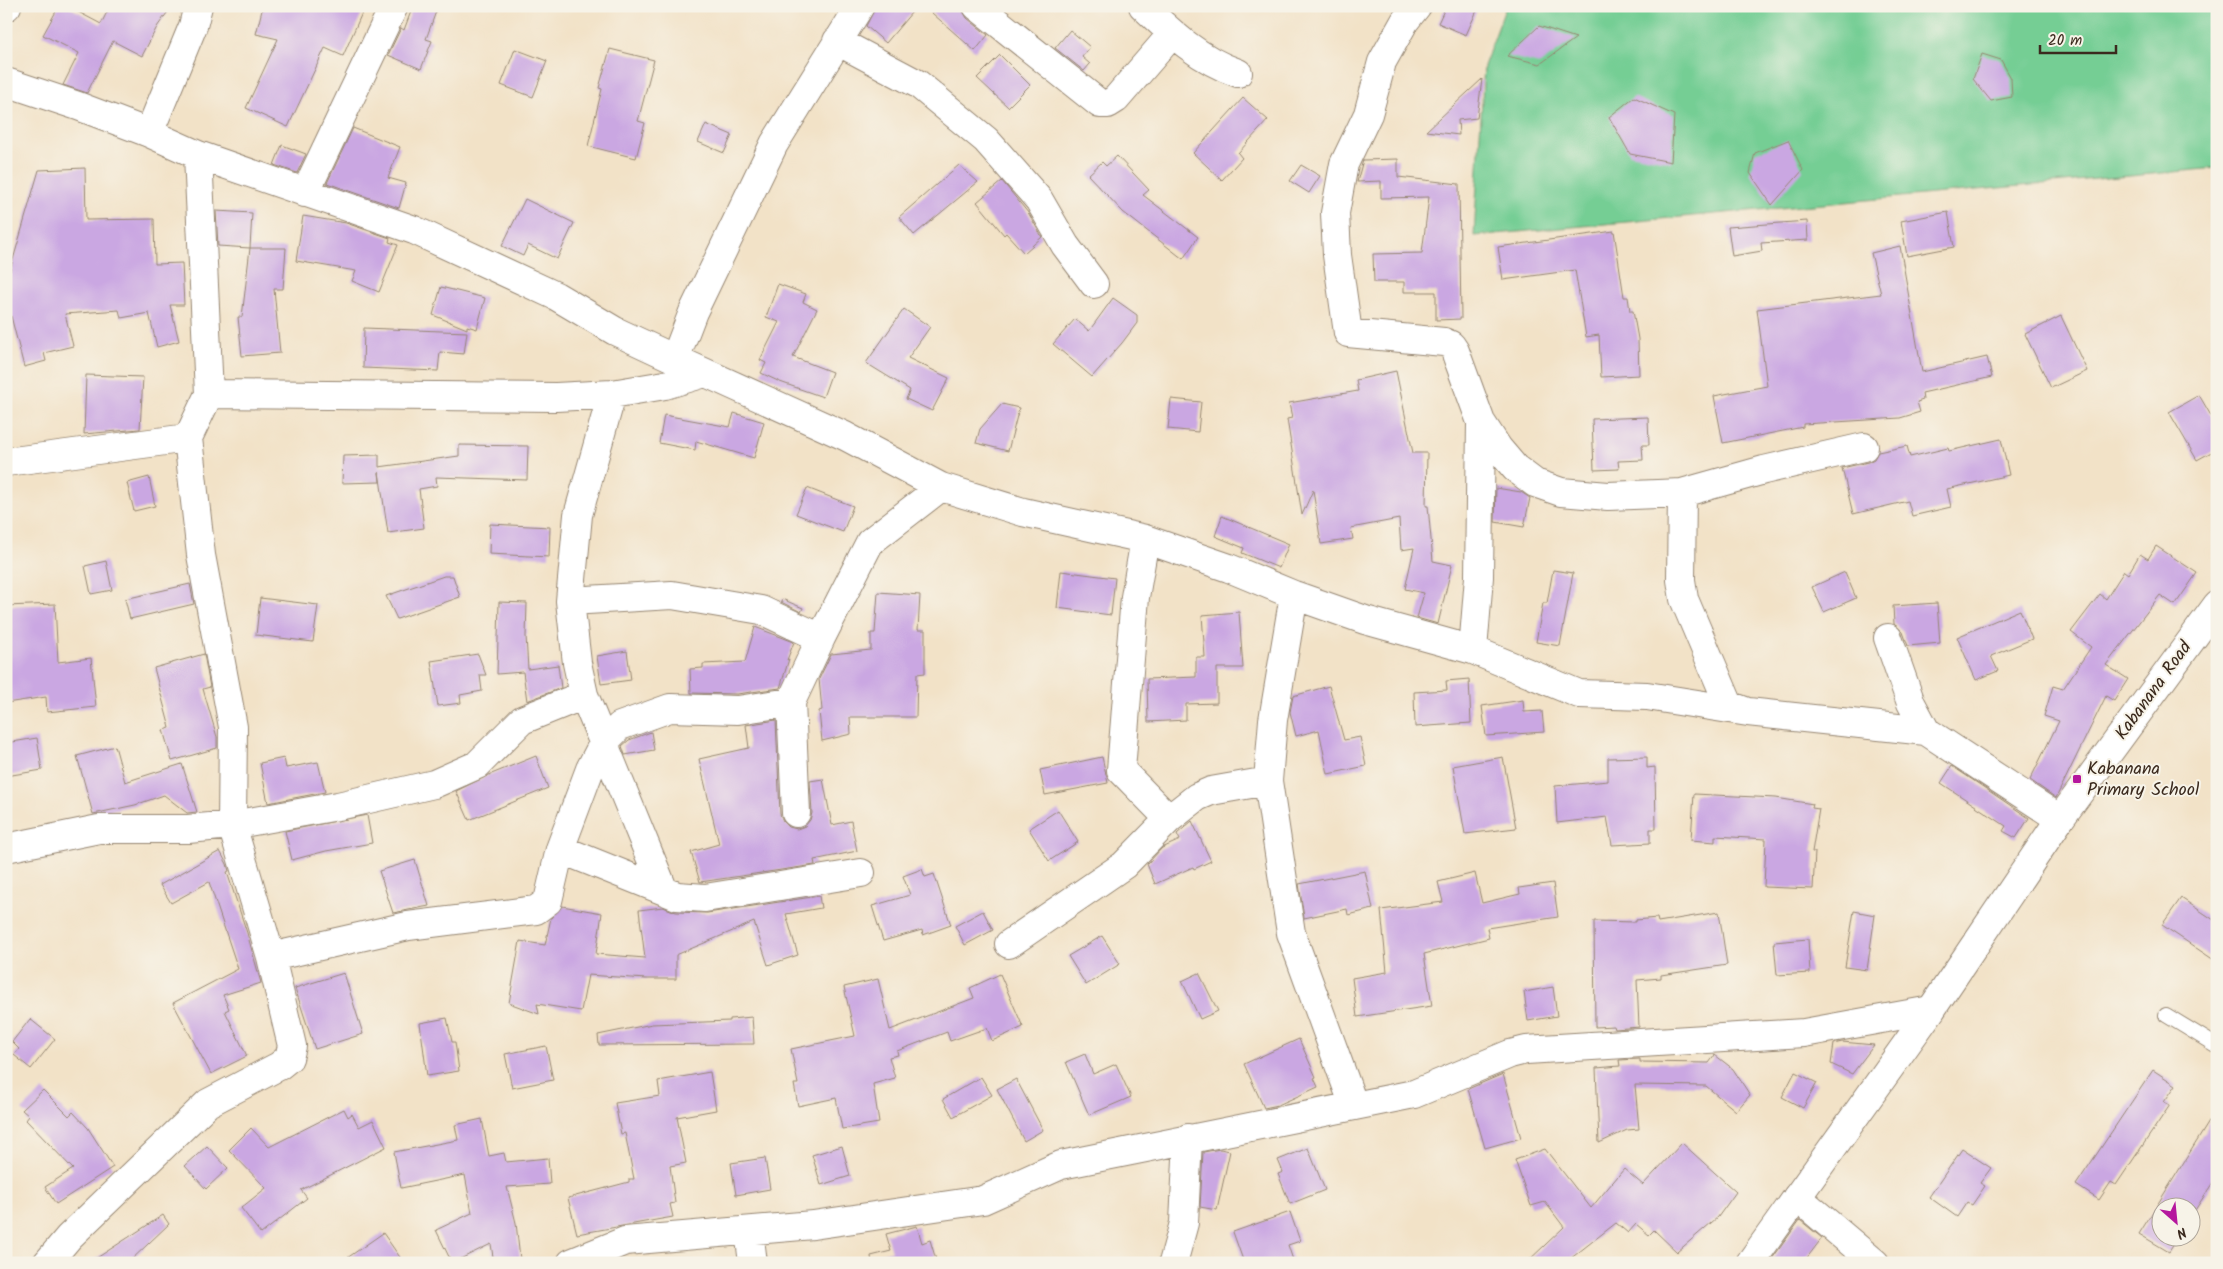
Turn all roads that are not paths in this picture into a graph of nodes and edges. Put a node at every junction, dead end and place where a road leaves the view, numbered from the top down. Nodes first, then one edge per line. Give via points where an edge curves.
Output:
1 (198, 6) edge
2 (394, 6) edge
3 (860, 6) edge
4 (977, 6) edge
5 (1143, 6) edge
6 (1417, 6) edge
7 (1172, 34) junction
8 (837, 41) junction
9 (1238, 73) dead end
10 (6, 82) edge
11 (149, 133) junction
12 (198, 155) junction
13 (305, 193) junction
14 (1094, 284) dead end
15 (675, 359) junction
16 (705, 373) junction
17 (210, 394) junction
18 (612, 394) junction
19 (1481, 422) junction
20 (188, 438) junction
21 (1864, 447) dead end
22 (6, 462) edge
23 (941, 487) junction
24 (1682, 493) junction
25 (1145, 539) junction
26 (1294, 595) junction
27 (570, 601) junction
28 (2217, 605) edge
29 (821, 638) junction
30 (1888, 638) dead end
31 (1473, 650) junction
32 (584, 695) junction
33 (791, 702) junction
34 (1748, 712) junction
35 (1926, 731) junction
36 (604, 742) junction
37 (1268, 781) junction
38 (796, 813) dead end
39 (1169, 819) junction
40 (2060, 819) junction
41 (232, 825) junction
42 (6, 848) edge
43 (560, 849) junction
44 (861, 873) dead end
45 (664, 891) junction
46 (1009, 944) dead end
47 (270, 957) junction
48 (1931, 1010) junction
49 (2166, 1015) dead end
50 (2217, 1046) edge
51 (1354, 1106) junction
52 (1188, 1138) junction
53 (1797, 1197) junction
54 (748, 1231) junction
55 (47, 1263) edge
56 (571, 1263) edge
57 (753, 1263) edge
58 (1173, 1263) edge
59 (1750, 1263) edge
60 (1875, 1263) edge

1 - 11 street via 193,26
2 - 13 street
3 - 8 street
4 - 7 street via 1100,104 1116,99
5 - 7 street
6 - 19 street via 1382,62 1368,114 1344,164 1336,213 1337,255 1347,330 1351,334 1451,345
7 - 9 street via 1204,58
8 - 14 street via 918,84 986,140 1039,200 1065,245
8 - 15 street via 774,144 693,312
10 - 11 street
11 - 12 street
12 - 13 street
12 - 17 street
13 - 15 street via 414,230 556,296 615,331
15 - 16 street
16 - 18 street
16 - 23 street via 845,436
17 - 18 street via 556,397
17 - 20 street
18 - 27 street via 578,515
19 - 24 street via 1514,468 1535,483 1561,492 1608,496
19 - 31 street via 1479,577
20 - 22 street
20 - 41 street via 201,555 233,727
21 - 24 street
23 - 25 street via 1024,512
23 - 29 street via 870,542
24 - 34 street via 1681,580 1684,599 1729,705
25 - 26 street
25 - 39 street via 1135,596 1120,770
26 - 31 street via 1365,620
26 - 37 street via 1273,720
27 - 29 street via 672,595 762,610
27 - 32 street
28 - 40 street, Kabanana Road
29 - 33 street
30 - 35 street via 1911,703
31 - 34 street via 1579,694 1647,696
32 - 36 street
32 - 41 street via 522,720 476,765 434,784
33 - 36 street via 738,710 670,708 620,726
33 - 38 street
34 - 35 street
35 - 40 street
36 - 43 street via 590,769
36 - 45 street
37 - 39 street via 1204,794
37 - 51 street via 1292,934
39 - 46 street via 1124,866
40 - 48 street, Kabanana Road
41 - 42 street via 188,829 99,829
41 - 47 street
43 - 45 street
43 - 47 street via 548,901 536,910 408,926
44 - 45 street via 705,898 677,896
47 - 55 street via 292,1046 289,1058 208,1103 69,1237
48 - 51 street via 1804,1033 1526,1050 1414,1094
48 - 53 street, Kabanana Road
49 - 50 lane
51 - 52 street
52 - 54 street via 1061,1165 983,1200 813,1225
52 - 58 street via 1184,1223
53 - 59 street, Kabanana Road
53 - 60 street
54 - 56 street via 625,1241
54 - 57 street

